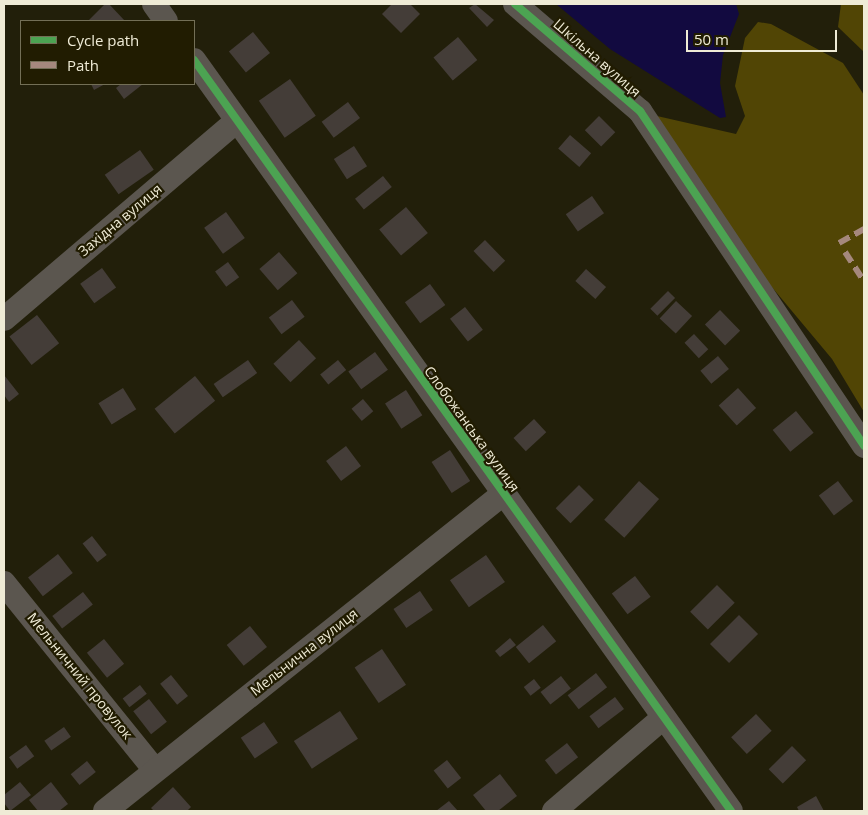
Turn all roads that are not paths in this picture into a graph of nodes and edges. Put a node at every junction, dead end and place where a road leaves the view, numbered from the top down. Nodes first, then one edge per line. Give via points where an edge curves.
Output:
1 (154, 4) edge
2 (515, 4) edge
3 (165, 20) edge
4 (195, 61) edge
5 (236, 121) junction
6 (7, 308) edge
7 (864, 446) edge
8 (503, 494) junction
9 (4, 583) edge
10 (663, 718) junction
11 (155, 770) junction
12 (105, 811) edge
13 (554, 811) edge
14 (731, 811) edge

1 - 3 street
2 - 7 street, Шкільна вулиця via 640,111
4 - 5 street, Слобожанська вулиця
5 - 6 street, Західна вулиця
5 - 8 street, Слобожанська вулиця
8 - 10 street, Слобожанська вулиця
8 - 11 street, Мельнична вулиця
9 - 11 street, Мельничний провулок
10 - 13 street
10 - 14 street, Слобожанська вулиця
11 - 12 street, Мельнична вулиця

